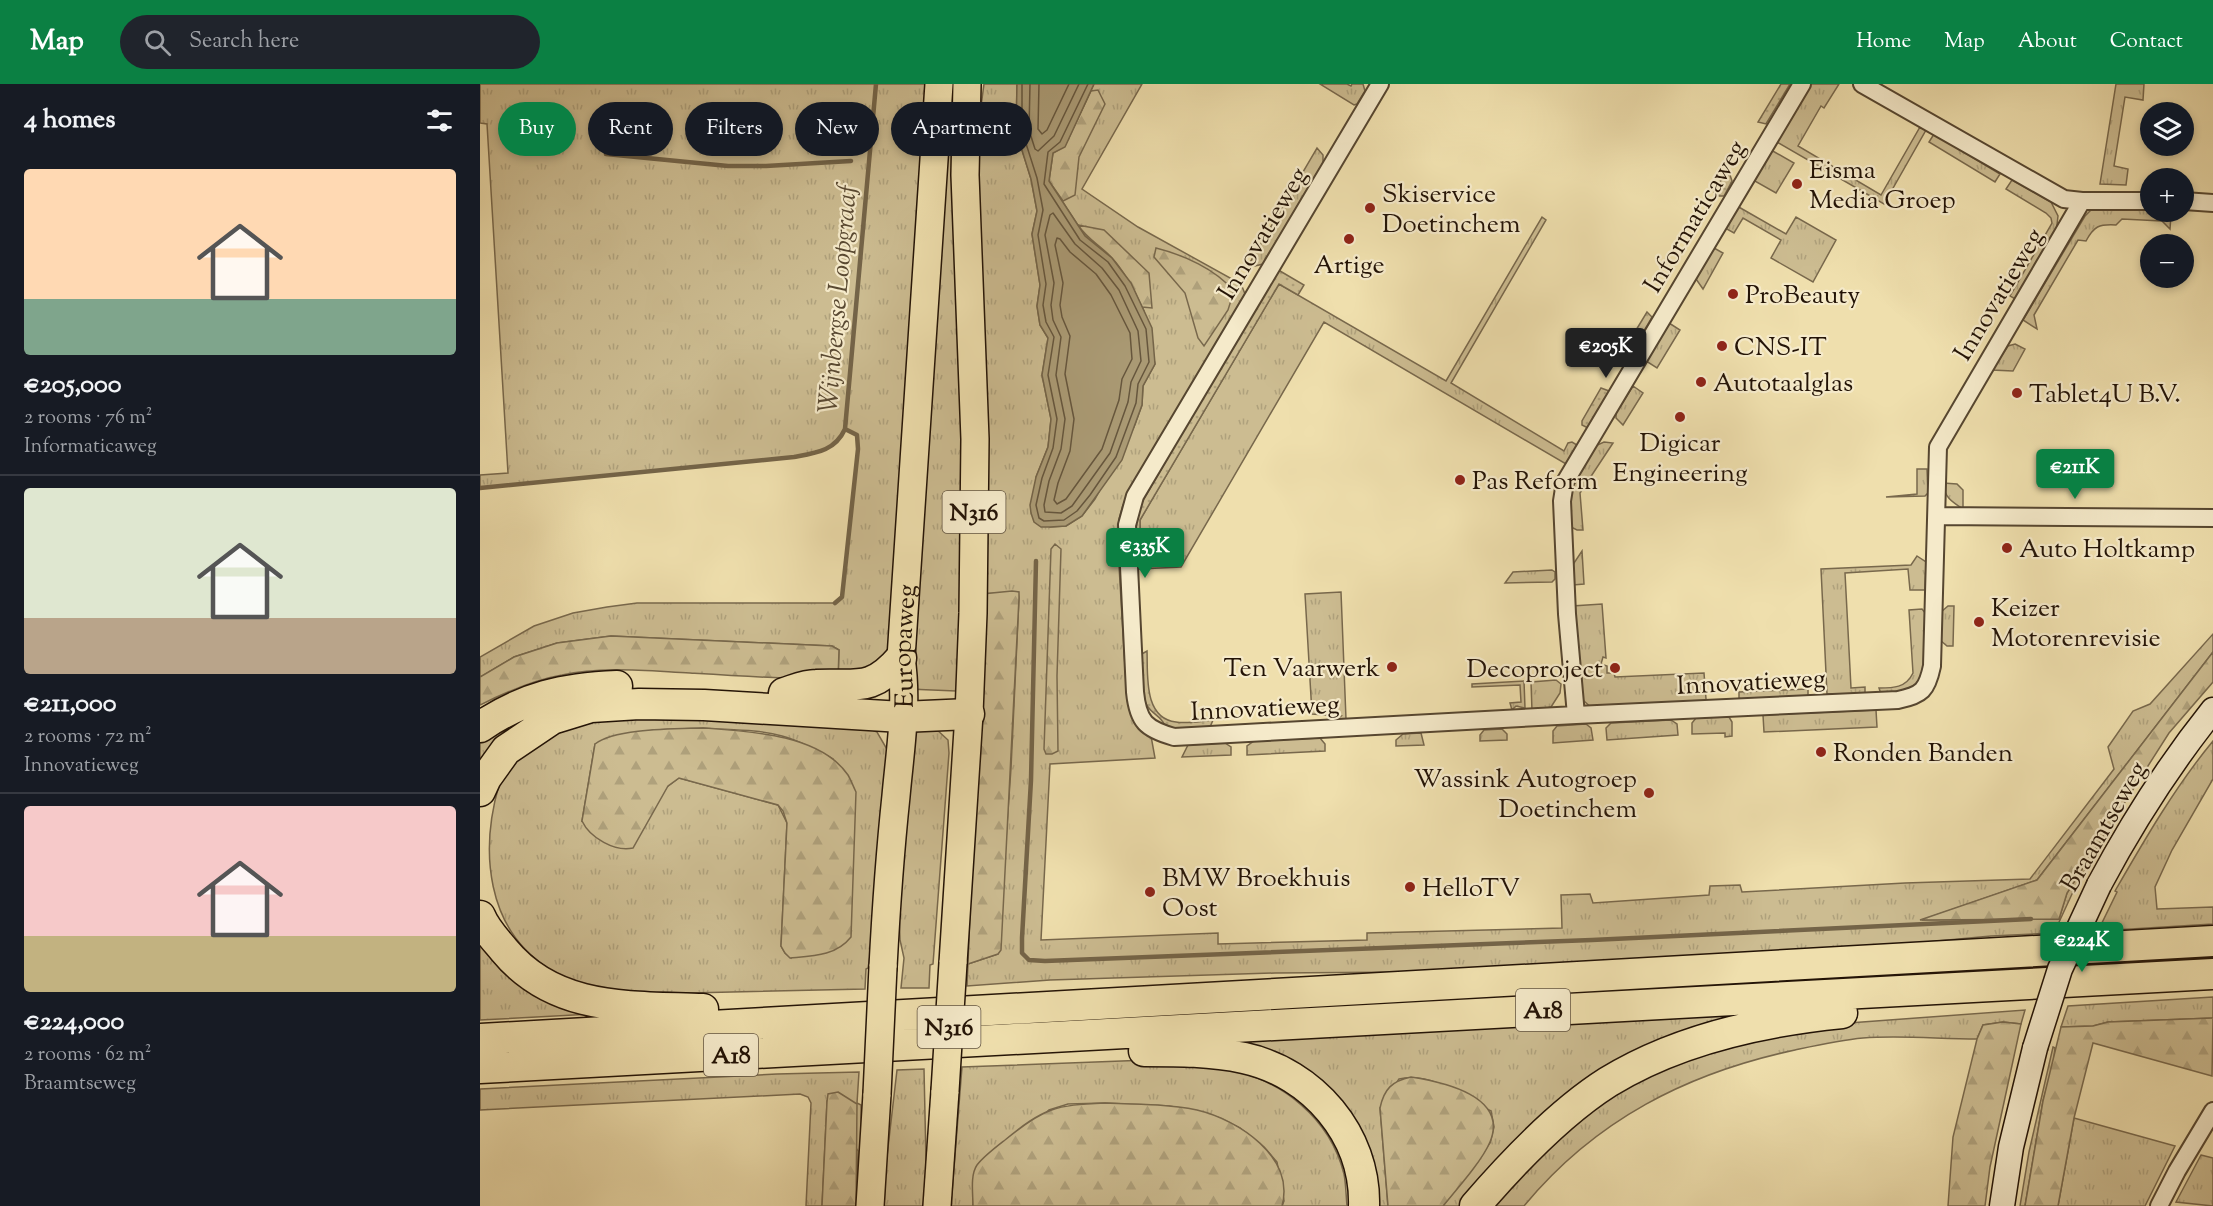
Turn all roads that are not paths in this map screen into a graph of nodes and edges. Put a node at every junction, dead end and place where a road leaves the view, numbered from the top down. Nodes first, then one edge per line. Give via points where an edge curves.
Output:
1 (939, 84) edge
2 (967, 84) edge
3 (1380, 84) edge
4 (1802, 84) edge
5 (1862, 84) edge
6 (2082, 201) junction
7 (2140, 201) edge
8 (2194, 202) edge
9 (2213, 203) edge
10 (1937, 516) junction
11 (2213, 518) edge
12 (901, 658) junction
13 (783, 693) junction
14 (902, 709) junction
15 (2213, 710) edge
16 (969, 714) junction
17 (1575, 715) junction
18 (480, 727) edge
19 (480, 791) edge
20 (480, 916) edge
21 (2213, 940) edge
22 (2213, 974) edge
23 (2104, 980) junction
24 (856, 1017) junction
25 (480, 1039) edge
26 (982, 1041) junction
27 (480, 1068) edge
28 (2213, 1111) edge
29 (870, 1206) edge
30 (937, 1206) edge
31 (1364, 1206) edge
32 (1475, 1206) edge
33 (2002, 1206) edge
34 (2159, 1206) edge

1 - 12 main road, Europaweg / N316
2 - 16 main road, N316 via 965,175 975,439
3 - 17 street, Innovatieweg via 1135,496 1127,525 1127,556 1137,711 1156,732 1174,737
4 - 17 street, Informaticaweg via 1565,482 1562,501
5 - 6 street via 2050,192
6 - 7 street
6 - 10 street, Innovatieweg via 1938,447
8 - 9 street
10 - 11 street
10 - 17 street, Innovatieweg via 1932,666 1928,684 1914,697
12 - 13 highway via 888,673 861,686 813,685
12 - 14 main road, Europaweg / N316
13 - 14 highway
13 - 18 highway via 660,685 564,691 505,710
14 - 16 highway
14 - 19 highway via 591,706 552,719 506,750
14 - 29 main road, Europaweg / N316, bridge via 887,890
15 - 33 street, Braamtseweg, bridge via 2138,815 2099,885 2060,969 2034,1048
16 - 30 main road, N316, bridge
20 - 24 highway, A18 via 516,964 536,980 574,998 612,1006
21 - 24 highway, A18
22 - 23 highway, A18
23 - 26 highway, A18
23 - 32 highway, A18 via 1957,1004 1803,1017 1680,1047 1608,1082 1577,1104 1501,1175
24 - 25 highway, A18
26 - 27 highway, A18
26 - 31 highway, A18 via 1078,1050 1212,1052 1268,1065 1312,1091 1333,1113 1349,1137 1360,1166
28 - 34 street

